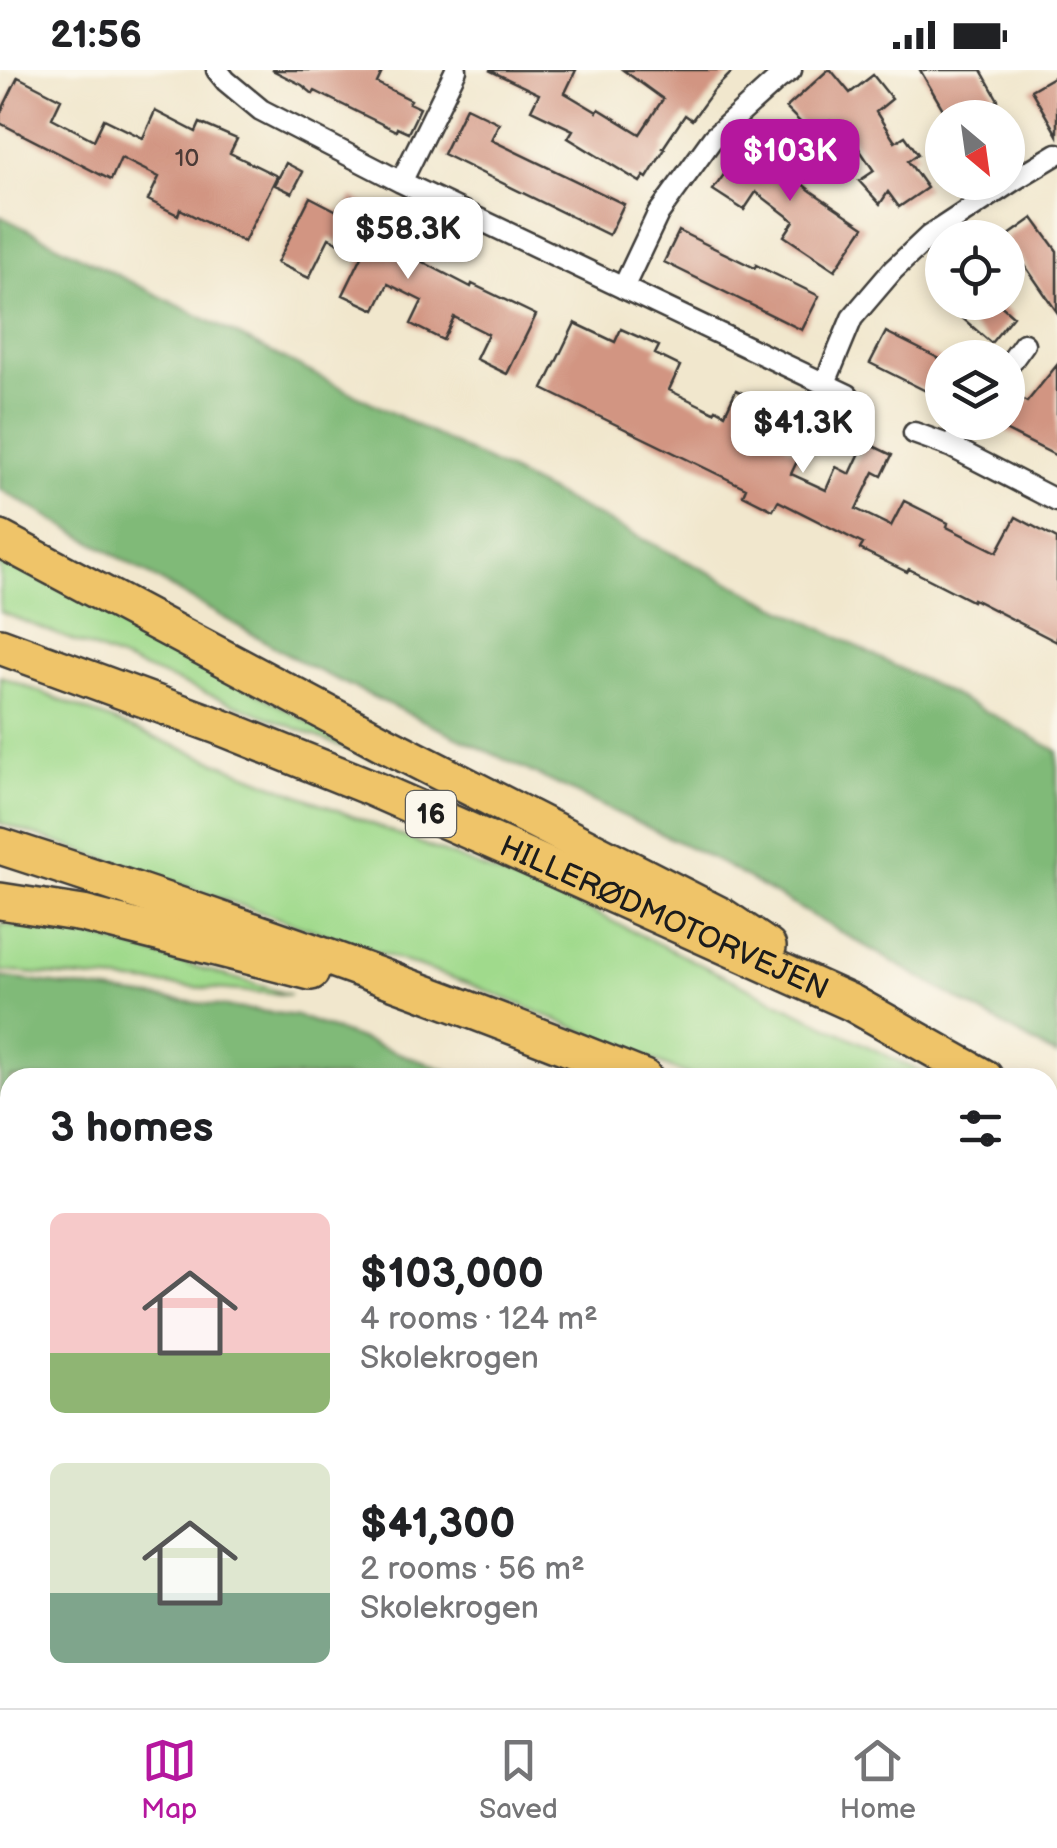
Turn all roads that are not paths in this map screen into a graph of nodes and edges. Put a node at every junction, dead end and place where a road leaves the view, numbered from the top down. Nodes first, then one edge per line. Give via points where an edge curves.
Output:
1 (217, 70) edge
2 (456, 70) edge
3 (790, 70) edge
4 (1057, 154) edge
5 (401, 182) junction
6 (623, 288) junction
7 (825, 382) junction
8 (848, 395) dead end
9 (914, 433) dead end
10 (954, 440) edge
11 (950, 446) junction
12 (1057, 501) edge
13 (0, 539) edge
14 (0, 646) edge
15 (0, 846) edge
16 (0, 901) edge
17 (852, 1003) junction
18 (484, 1013) junction
19 (619, 1068) edge
20 (967, 1068) edge

1 - 5 street via 261,110
2 - 5 street
3 - 6 street via 713,138 658,214
4 - 7 street via 917,247 852,318
5 - 6 street
6 - 7 street
7 - 8 street
9 - 11 street
10 - 11 street
11 - 12 street
13 - 17 highway via 722,916
14 - 17 highway, HILLERØDMOTORVEJEN / 16 via 367,786
15 - 18 highway
16 - 18 highway via 84,914
17 - 20 highway, HILLERØDMOTORVEJEN / 16
18 - 19 highway

